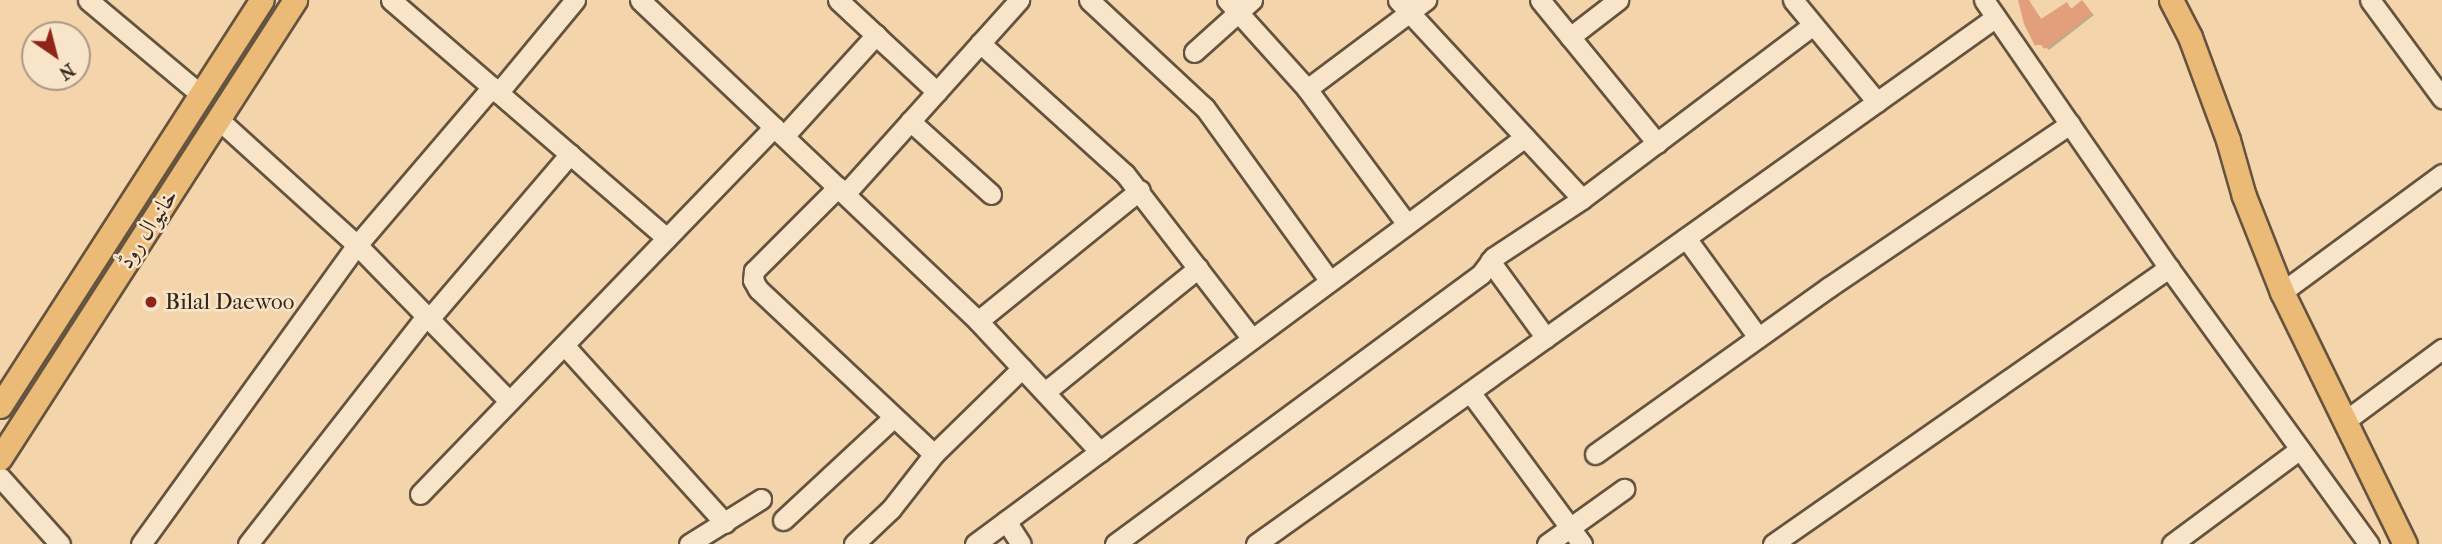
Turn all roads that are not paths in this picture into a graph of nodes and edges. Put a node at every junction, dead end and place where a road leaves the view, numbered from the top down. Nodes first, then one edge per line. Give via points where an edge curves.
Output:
1 (88, 0) edge
2 (261, 0) edge
3 (295, 0) edge
4 (391, 0) edge
5 (575, 0) edge
6 (640, 0) edge
7 (838, 0) edge
8 (1018, 0) edge
9 (1089, 0) edge
10 (1426, 0) edge
11 (1540, 0) edge
12 (1618, 0) edge
13 (1793, 0) edge
14 (1984, 0) edge
15 (2171, 0) edge
16 (2370, 0) edge
17 (1239, 4) edge
18 (1404, 6) edge
19 (1996, 18) junction
20 (1813, 25) junction
21 (876, 35) junction
22 (1570, 37) junction
23 (979, 43) junction
24 (1194, 52) dead end
25 (1307, 89) junction
26 (495, 90) junction
27 (937, 92) junction
28 (200, 93) junction
29 (2442, 98) edge
30 (1877, 102) junction
31 (218, 119) junction
32 (910, 121) junction
33 (2070, 124) junction
34 (779, 131) junction
35 (1525, 137) junction
36 (1657, 143) junction
37 (570, 154) junction
38 (2442, 174) edge
39 (841, 190) junction
40 (1140, 190) junction
41 (991, 194) dead end
42 (1582, 200) junction
43 (1407, 224) junction
44 (667, 238) junction
45 (1686, 238) junction
46 (357, 245) junction
47 (1490, 261) junction
48 (1198, 268) junction
49 (2169, 268) junction
50 (1330, 281) junction
51 (2282, 292) junction
52 (428, 317) junction
53 (978, 321) junction
54 (1758, 337) junction
55 (1546, 338) junction
56 (1252, 339) junction
57 (564, 345) junction
58 (2442, 349) edge
59 (1022, 368) junction
60 (1470, 391) junction
61 (1045, 392) junction
62 (509, 401) junction
63 (0, 406) edge
64 (894, 417) junction
65 (2345, 421) junction
66 (2300, 449) junction
67 (1100, 452) junction
68 (934, 454) junction
69 (1595, 454) dead end
70 (0, 458) edge
71 (0, 477) edge
72 (1624, 489) dead end
73 (420, 494) dead end
74 (761, 499) dead end
75 (783, 520) dead end
76 (1006, 521) junction
77 (725, 523) junction
78 (1570, 528) junction
79 (60, 544) edge
80 (141, 544) edge
81 (247, 544) edge
82 (689, 544) edge
83 (854, 544) edge
84 (975, 544) edge
85 (1021, 544) edge
86 (1115, 544) edge
87 (1256, 544) edge
88 (1547, 544) edge
89 (1581, 544) edge
90 (1773, 544) edge
91 (2172, 544) edge
92 (2369, 544) edge
93 (2405, 544) edge

1 - 28 street
2 - 28 main road, خانیوال روڈ
3 - 31 main road, خانیوال روڈ
4 - 26 street
5 - 26 street
6 - 34 street
7 - 21 street
8 - 23 street
9 - 50 street via 1205,108
10 - 18 street
11 - 22 street
12 - 22 street
13 - 20 street
14 - 19 street
15 - 51 main road via 2190,37
16 - 29 street
17 - 24 street
17 - 25 street
18 - 25 street
18 - 35 street
19 - 30 street
19 - 33 street
20 - 30 street
20 - 36 street
21 - 27 street
21 - 34 street
22 - 36 street
23 - 27 street
23 - 40 street
25 - 43 street
26 - 37 street
26 - 46 street
27 - 32 street
28 - 63 main road, خانیوال روڈ
30 - 45 street
31 - 46 street
31 - 70 main road, خانیوال روڈ
32 - 39 street
32 - 41 street
33 - 49 street
33 - 54 street
34 - 39 street
34 - 44 street
35 - 42 street
35 - 43 street
36 - 42 street
37 - 44 street
37 - 52 street
38 - 51 street
39 - 53 street
39 - 64 street via 754,271 753,280
40 - 48 street
40 - 53 street
42 - 47 street
43 - 50 street
44 - 57 street
45 - 54 street
45 - 55 street
46 - 52 street
46 - 80 street
47 - 55 street
47 - 86 street via 1481,274
48 - 56 street
48 - 61 street
49 - 66 street
49 - 90 street
50 - 56 street
51 - 65 main road
52 - 62 street
52 - 81 street
53 - 59 street
54 - 69 street
55 - 60 street
56 - 67 street
57 - 62 street
57 - 77 street
58 - 65 street
59 - 61 street
59 - 68 street
60 - 78 street
60 - 87 street
61 - 67 street
62 - 73 street
64 - 68 street
64 - 75 street
65 - 93 main road
66 - 91 street
66 - 92 street
67 - 76 street
68 - 83 street via 891,509
71 - 79 street
72 - 78 street
74 - 77 street
76 - 84 street
76 - 85 street
77 - 82 street
78 - 88 street
78 - 89 street

